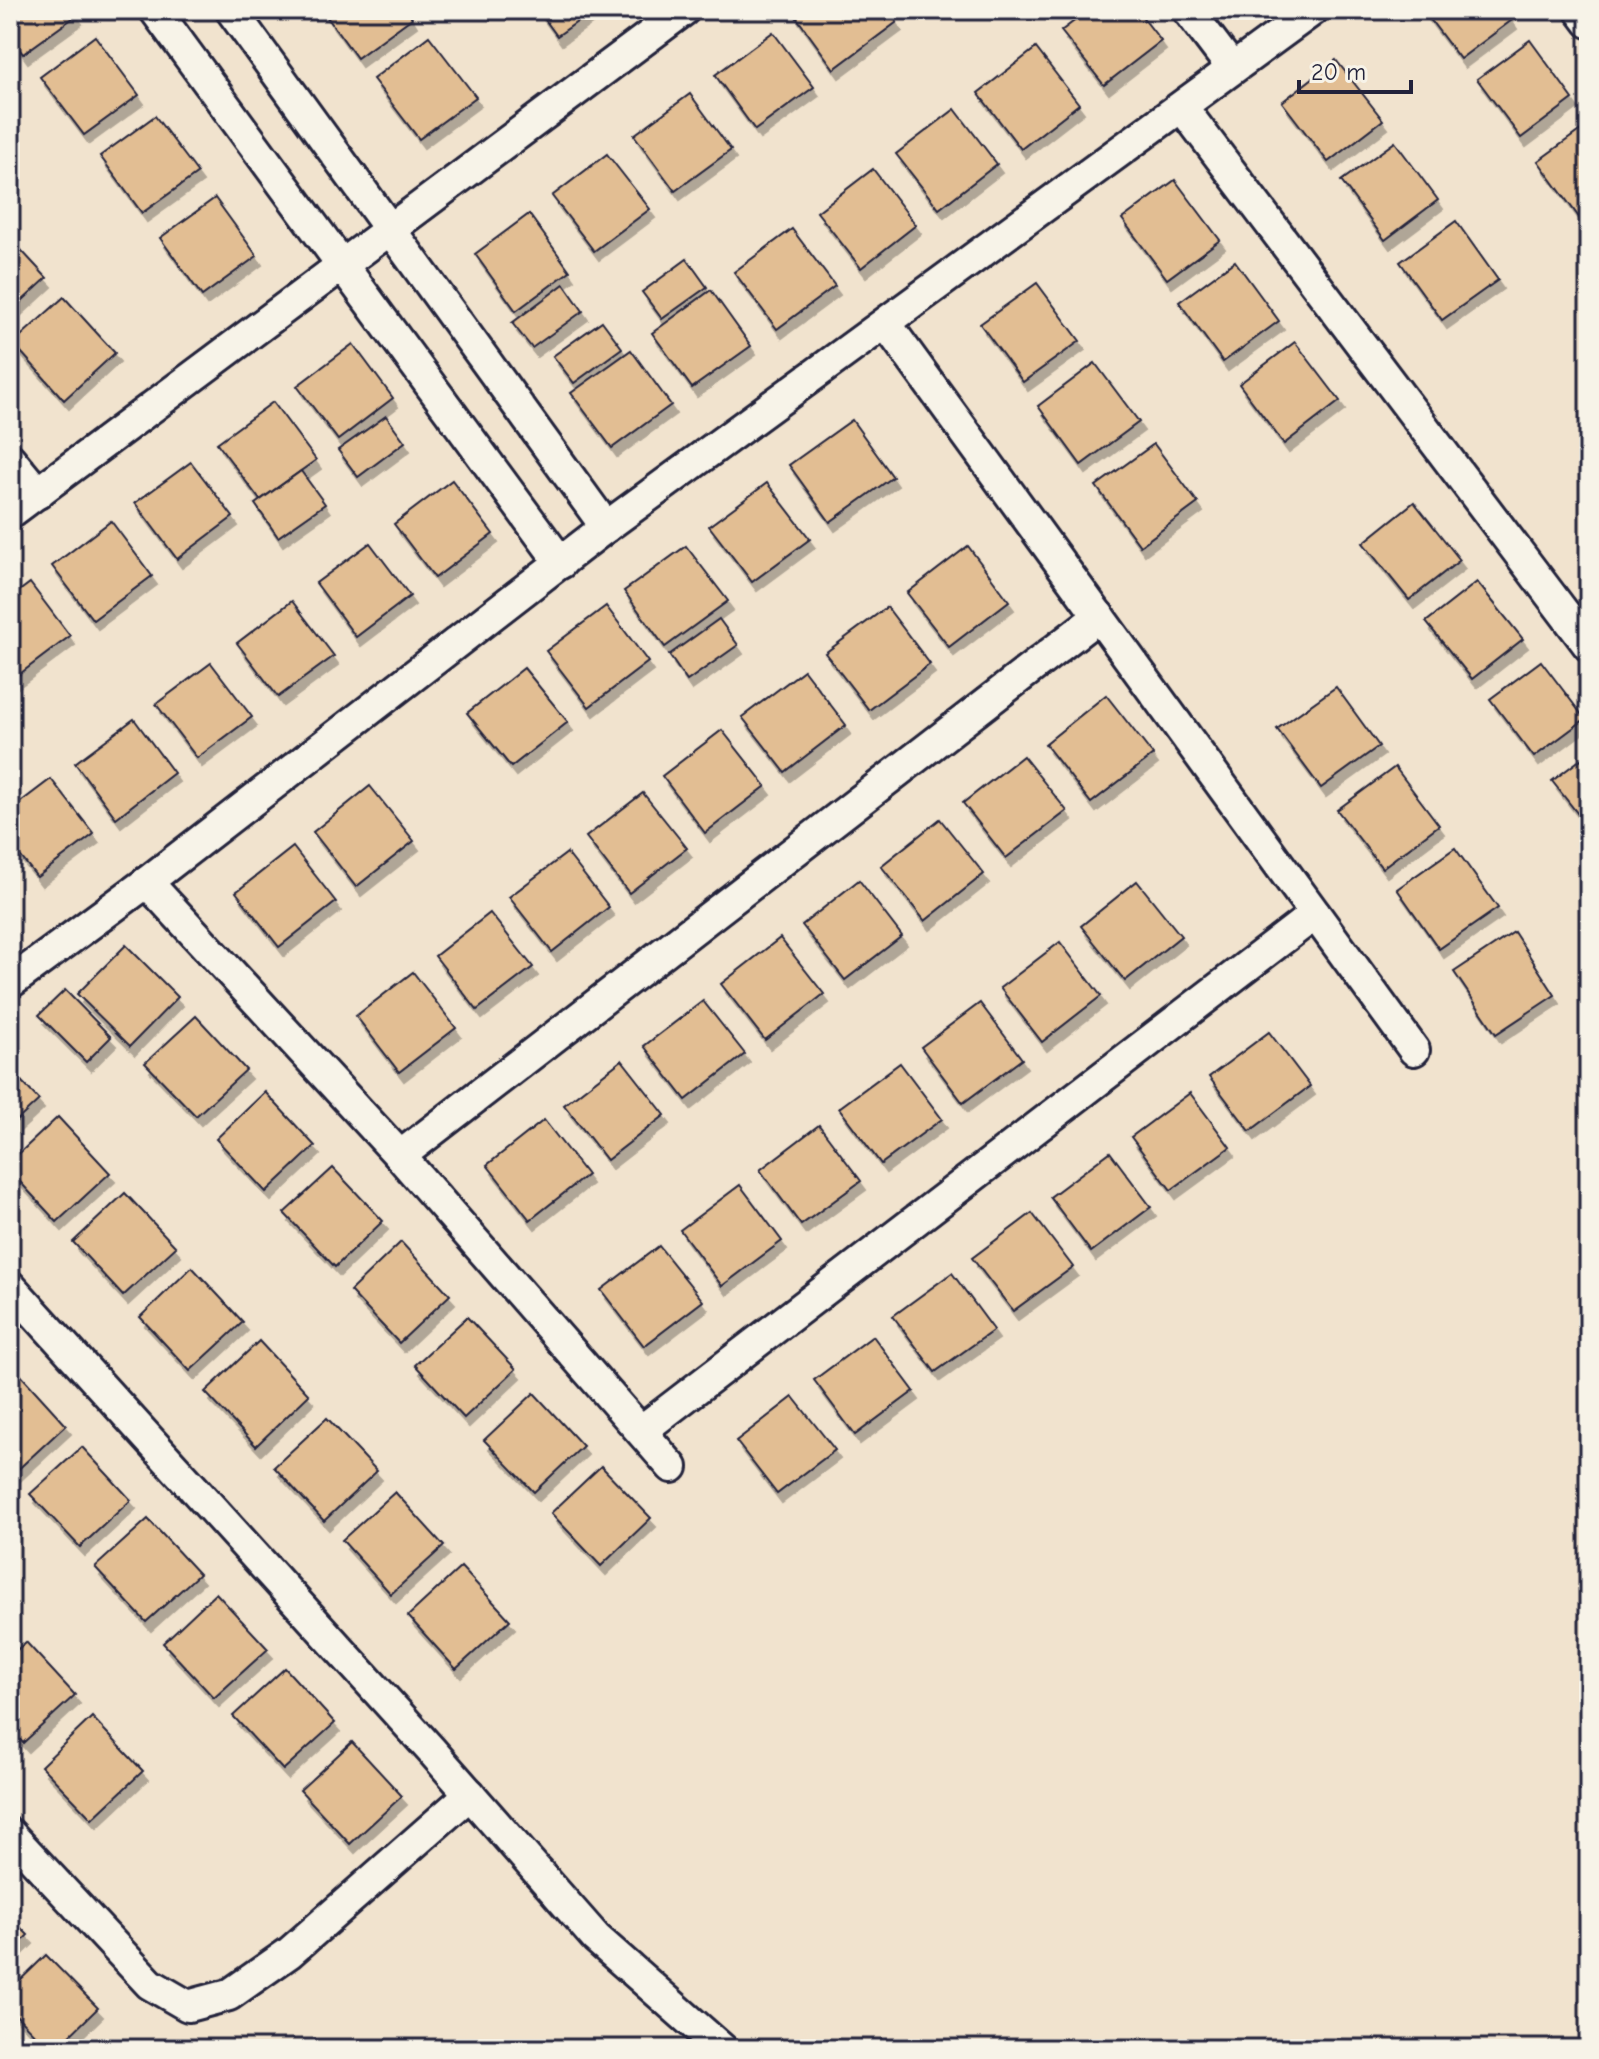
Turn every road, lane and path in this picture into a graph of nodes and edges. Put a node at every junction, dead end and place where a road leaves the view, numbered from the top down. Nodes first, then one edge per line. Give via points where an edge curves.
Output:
1 (155, 10) edge
2 (231, 10) edge
3 (684, 10) edge
4 (1188, 10) edge
5 (1313, 10) edge
6 (1580, 10) edge
7 (1589, 22) edge
8 (1232, 68) junction
9 (1182, 107) junction
10 (391, 231) junction
11 (342, 266) junction
12 (887, 325) junction
13 (10, 459) edge
14 (38, 493) junction
15 (10, 513) edge
16 (606, 527) junction
17 (561, 563) junction
18 (1099, 616) junction
19 (1589, 646) edge
20 (147, 882) junction
21 (1315, 914) junction
22 (10, 983) edge
23 (1414, 1050) dead end
24 (400, 1156) junction
25 (10, 1286) edge
26 (641, 1431) junction
27 (672, 1467) dead end
28 (470, 1794) junction
29 (10, 1834) edge
30 (722, 2049) edge

1 - 11 street
2 - 10 street
3 - 10 street
4 - 8 street
5 - 8 street
6 - 7 street
8 - 9 street
9 - 12 street
9 - 19 street
10 - 11 street
10 - 16 street
11 - 14 street
11 - 17 street
12 - 16 street
12 - 18 street
13 - 14 street
14 - 15 street
16 - 17 street
17 - 20 street
18 - 21 street
18 - 24 street
20 - 22 street
20 - 24 street
21 - 23 street
21 - 26 street
24 - 26 street
25 - 28 street
26 - 27 street
28 - 29 street via 289,1953 229,1995 188,2006 150,1984
28 - 30 street via 596,1938

